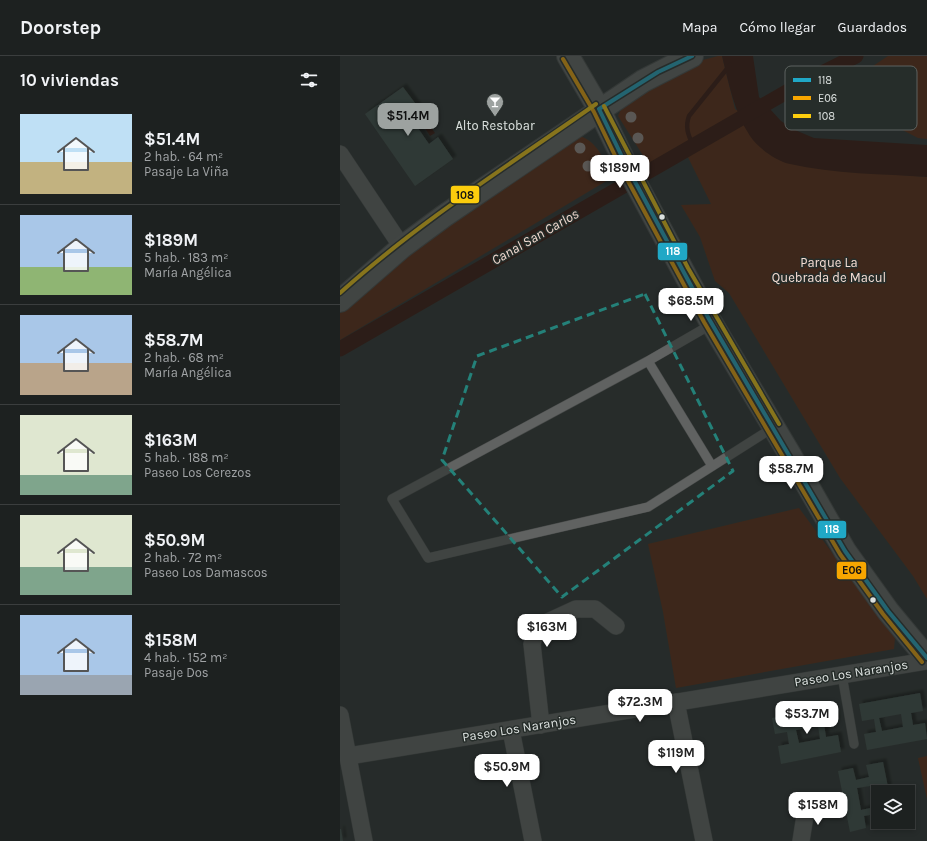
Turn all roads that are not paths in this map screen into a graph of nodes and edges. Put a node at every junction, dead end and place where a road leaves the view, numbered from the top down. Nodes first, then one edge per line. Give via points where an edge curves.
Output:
1 (568, 56) edge
2 (692, 56) edge
3 (599, 110) junction
4 (340, 154) edge
5 (402, 247) junction
6 (340, 301) edge
7 (712, 324) junction
8 (648, 361) junction
9 (774, 427) junction
10 (712, 466) junction
11 (616, 626) dead end
12 (927, 660) edge
13 (842, 675) junction
14 (676, 702) junction
15 (340, 715) edge
16 (541, 725) junction
17 (510, 730) junction
18 (854, 744) dead end
19 (348, 756) junction
20 (807, 802) dead end
21 (364, 841) edge
22 (532, 841) edge
23 (704, 841) edge
24 (801, 841) edge

1 - 3 street
2 - 3 street via 658,72
3 - 5 street
3 - 7 street via 643,198
4 - 5 street
5 - 6 street
7 - 8 lane
7 - 9 street
8 - 10 lane
8 - 10 lane via 392,499 428,558 648,507
9 - 10 lane
9 - 12 street via 845,551
11 - 16 street via 595,609 576,609 537,627 532,644
12 - 13 street, Paseo Los Naranjos
13 - 14 street, Paseo Los Naranjos
13 - 18 lane
14 - 16 street, Paseo Los Naranjos
14 - 23 street
15 - 19 street
16 - 17 street, Paseo Los Naranjos
17 - 19 street, Paseo Los Naranjos
17 - 22 street
19 - 21 street
20 - 24 street

